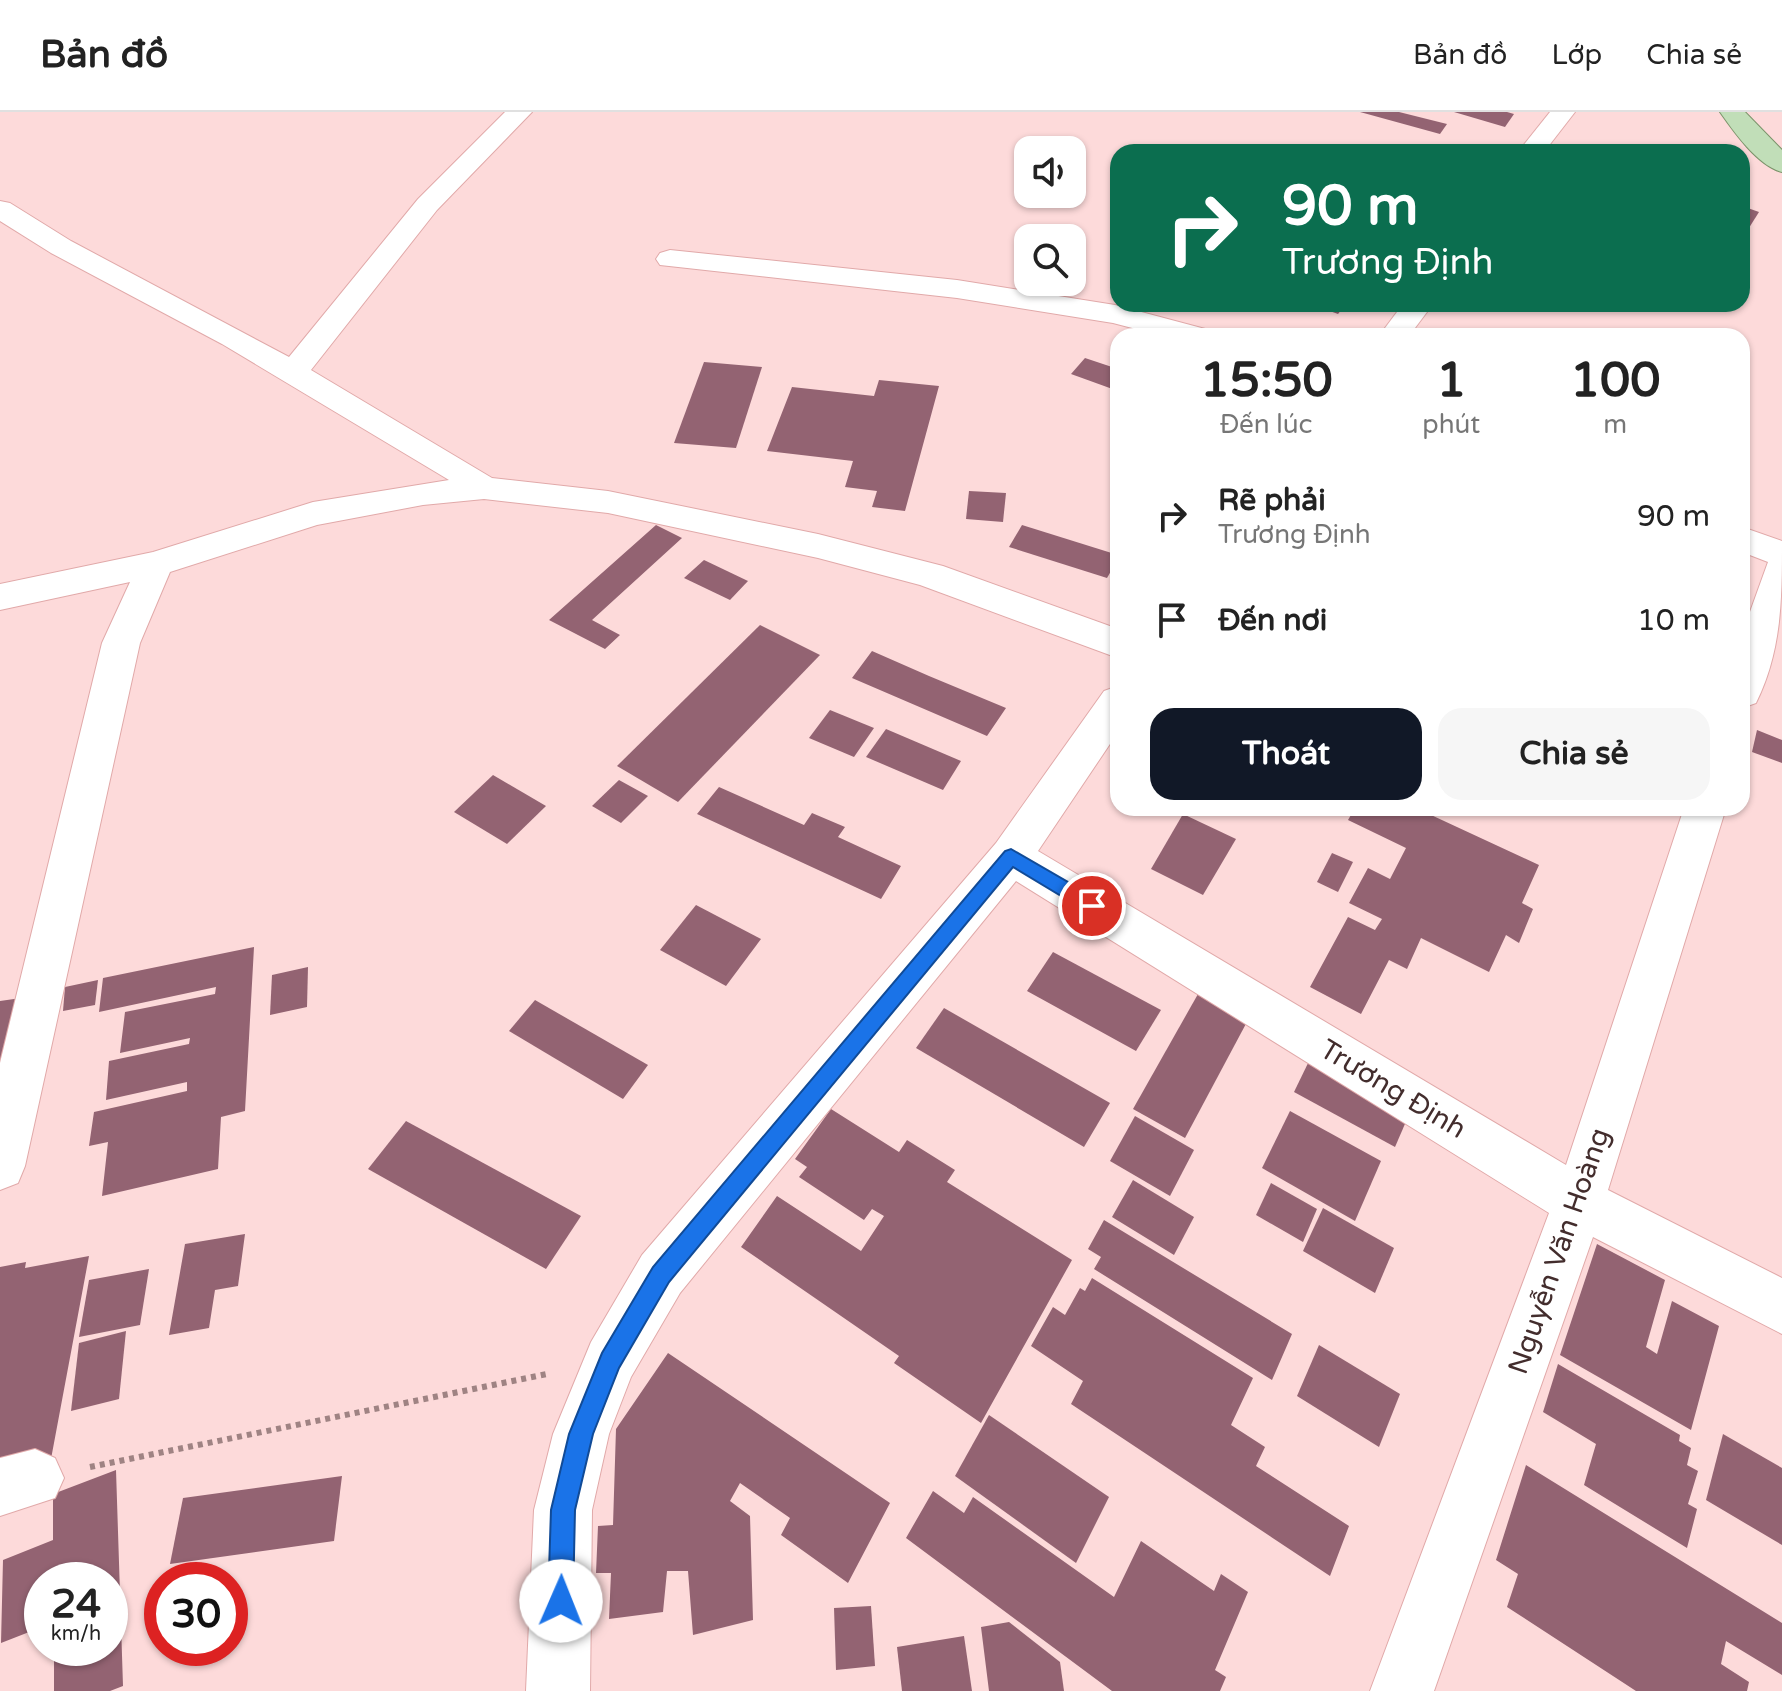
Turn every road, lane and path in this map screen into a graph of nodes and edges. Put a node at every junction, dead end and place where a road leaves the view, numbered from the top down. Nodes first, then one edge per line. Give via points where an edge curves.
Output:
1 (520, 112) edge
2 (1563, 112) edge
3 (1732, 112) edge
4 (1537, 144) edge
5 (1782, 164) edge
6 (0, 209) edge
7 (670, 259) dead end
8 (1173, 328) edge
9 (291, 375) junction
10 (484, 488) junction
11 (1750, 542) edge
12 (1782, 554) edge
13 (156, 564) junction
14 (1782, 568) edge
15 (0, 597) edge
16 (1110, 641) edge
17 (1750, 668) edge
18 (1110, 713) edge
19 (1702, 816) edge
20 (1011, 856) junction
21 (0, 1166) edge
22 (1579, 1202) junction
23 (1782, 1307) edge
24 (610, 1361) junction
25 (17, 1483) edge
26 (558, 1691) edge
27 (1402, 1691) edge

1 - 9 street via 392,245
2 - 4 street
3 - 5 main road
6 - 9 street
7 - 8 street via 957,289
9 - 10 street
10 - 13 street via 313,514
10 - 16 street via 608,502 818,546 930,575
11 - 12 street
13 - 15 street
13 - 21 street via 121,643
14 - 17 street
18 - 20 street
19 - 22 street, Nguyễn Văn Hoàng
20 - 22 street, Trương Định
20 - 24 street via 661,1274
22 - 23 street, Trương Định
22 - 27 street, Nguyễn Văn Hoàng
24 - 25 path
24 - 26 street via 581,1434 563,1510

